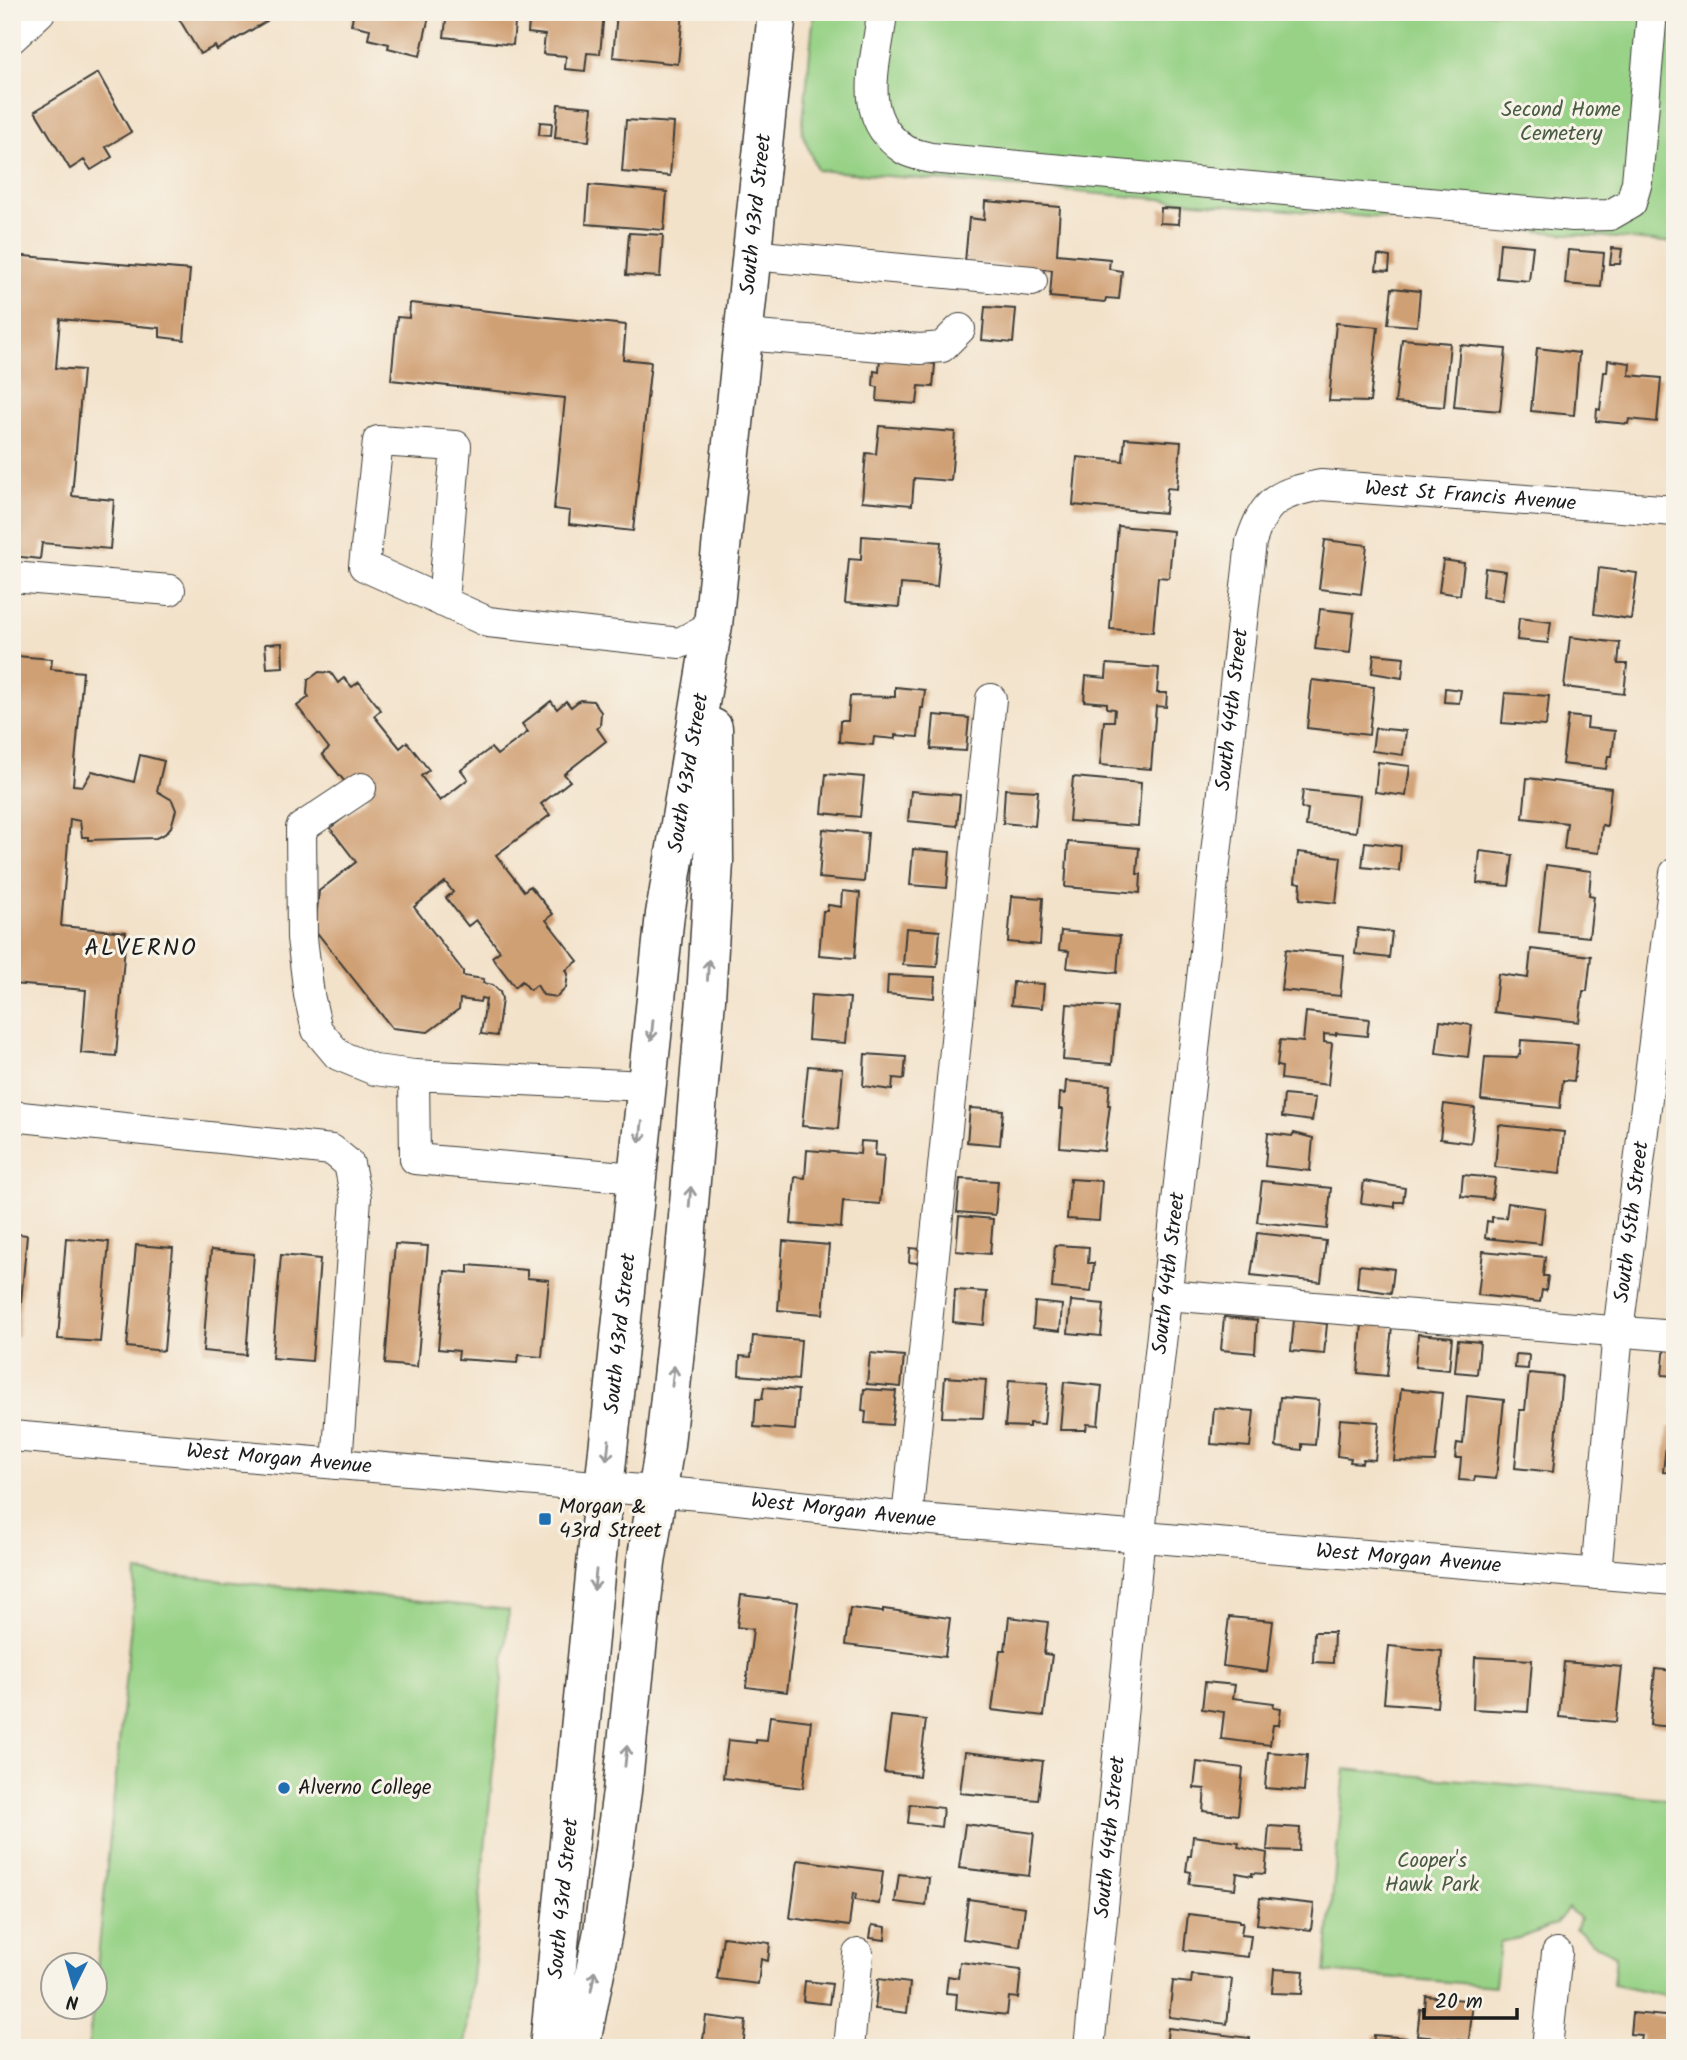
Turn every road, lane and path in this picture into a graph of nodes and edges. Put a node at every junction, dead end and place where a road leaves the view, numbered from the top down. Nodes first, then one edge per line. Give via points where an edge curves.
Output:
1 (40, 12) edge
2 (777, 12) edge
3 (882, 12) edge
4 (1652, 12) edge
5 (12, 38) edge
6 (751, 255) junction
7 (1032, 281) dead end
8 (960, 329) dead end
9 (743, 335) junction
10 (1270, 504) joint
11 (1675, 511) edge
12 (12, 577) edge
13 (170, 590) dead end
14 (443, 602) junction
15 (713, 625) junction
16 (991, 699) dead end
17 (361, 788) dead end
18 (1675, 873) edge
19 (414, 1075) junction
20 (646, 1086) junction
21 (12, 1116) edge
22 (636, 1178) junction
23 (628, 1260) junction
24 (684, 1265) junction
25 (1166, 1295) junction
26 (1618, 1332) junction
27 (1675, 1336) edge
28 (12, 1436) edge
29 (337, 1464) junction
30 (604, 1488) junction
31 (658, 1492) junction
32 (907, 1518) junction
33 (1140, 1536) junction
34 (1596, 1574) junction
35 (1675, 1580) edge
36 (1557, 1952) dead end
37 (858, 1954) dead end
38 (549, 2048) edge
39 (580, 2048) edge
40 (849, 2048) edge
41 (1089, 2048) edge
42 (1546, 2048) edge

1 - 5 street
2 - 6 main road, South 43rd Street
3 - 4 street via 872,97 880,126 906,150 931,158 1573,216 1610,215 1631,203 1637,182
6 - 7 street
6 - 9 main road, South 43rd Street
8 - 9 street via 942,347 920,349
9 - 15 main road, South 43rd Street
10 - 11 street, West St Francis Avenue via 1293,490 1321,485
10 - 25 street, South 44th Street via 1258,519 1251,542
12 - 13 street
14 - 14 street via 364,566 378,441 456,446
14 - 15 street via 488,622 680,643
15 -> 20 main road, South 43rd Street via 671,870
24 -> 15 main road, South 43rd Street via 714,862
16 - 32 street
17 - 19 street via 301,828 302,938 309,995 317,1030 338,1055 375,1070
18 - 26 street, South 45th Street
19 - 20 street
19 - 22 street via 415,1159
20 -> 22 main road, South 43rd Street
21 - 29 street via 332,1150 349,1164 356,1198
22 - 23 main road, South 43rd Street
23 - 24 main road
23 -> 30 main road, South 43rd Street
31 -> 24 main road, South 43rd Street
25 - 26 street
25 - 33 street, South 44th Street
26 - 27 street
26 - 34 street, South 45th Street
28 - 29 street, West Morgan Avenue
29 - 30 street, West Morgan Avenue
30 - 31 street, West Morgan Avenue
30 -> 38 main road, South 43rd Street
31 - 32 street, West Morgan Avenue
39 -> 31 main road, South 43rd Street via 606,1906
32 - 33 street, West Morgan Avenue
33 - 34 street, West Morgan Avenue
33 - 41 street, South 44th Street
34 - 35 street, West Morgan Avenue
36 - 42 street
37 - 40 street

